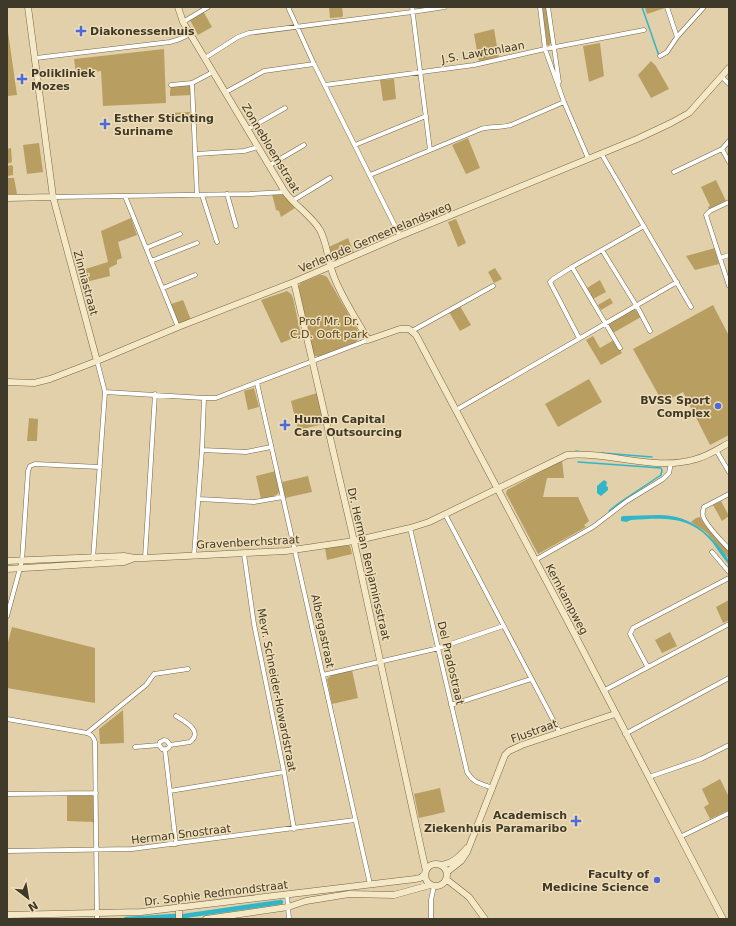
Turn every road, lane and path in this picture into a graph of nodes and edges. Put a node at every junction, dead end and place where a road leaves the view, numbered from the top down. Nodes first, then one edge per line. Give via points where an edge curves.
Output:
1 (28, 7) edge
2 (178, 7) edge
3 (208, 7) edge
4 (288, 7) edge
5 (412, 7) edge
6 (445, 7) edge
7 (540, 7) edge
8 (548, 7) edge
9 (667, 7) edge
10 (704, 7) edge
11 (412, 12) junction
12 (183, 22) junction
13 (297, 27) junction
14 (644, 30) dead end
15 (190, 34) junction
16 (677, 37) junction
17 (554, 48) junction
18 (545, 49) junction
19 (660, 56) dead end
20 (36, 58) junction
21 (205, 58) junction
22 (314, 64) junction
23 (729, 68) edge
24 (213, 72) junction
25 (420, 72) junction
26 (722, 77) junction
27 (192, 84) junction
28 (729, 84) edge
29 (170, 85) dead end
30 (325, 85) junction
31 (560, 89) junction
32 (226, 92) junction
33 (564, 102) junction
34 (285, 108) dead end
35 (426, 116) junction
36 (248, 128) junction
37 (729, 141) edge
38 (304, 145) dead end
39 (355, 145) junction
40 (258, 147) junction
41 (722, 149) junction
42 (430, 150) junction
43 (602, 153) junction
44 (196, 154) junction
45 (588, 158) junction
46 (729, 162) edge
47 (270, 165) junction
48 (674, 172) dead end
49 (370, 175) junction
50 (330, 178) dead end
51 (285, 192) junction
52 (226, 194) junction
53 (200, 195) junction
54 (125, 196) junction
55 (53, 197) junction
56 (7, 198) edge
57 (292, 201) junction
58 (729, 202) edge
59 (236, 226) dead end
60 (644, 226) junction
61 (180, 234) dead end
62 (400, 236) junction
63 (217, 242) dead end
64 (197, 243) dead end
65 (146, 248) junction
66 (602, 250) junction
67 (729, 255) edge
68 (720, 258) junction
69 (151, 261) junction
70 (331, 266) junction
71 (572, 267) junction
72 (195, 275) dead end
73 (294, 282) junction
74 (677, 282) junction
75 (493, 286) dead end
76 (729, 286) edge
77 (163, 288) junction
78 (636, 305) junction
79 (691, 308) dead end
80 (606, 323) junction
81 (178, 327) junction
82 (412, 331) junction
83 (650, 331) dead end
84 (579, 338) junction
85 (368, 340) junction
86 (620, 348) dead end
87 (97, 361) junction
88 (312, 361) junction
89 (7, 382) edge
90 (257, 383) junction
91 (105, 392) junction
92 (155, 394) junction
93 (204, 398) junction
94 (456, 410) junction
95 (729, 443) edge
96 (271, 447) junction
97 (202, 450) junction
98 (716, 450) junction
99 (671, 463) junction
100 (100, 467) junction
101 (729, 472) edge
102 (497, 489) junction
103 (729, 494) edge
104 (283, 496) junction
105 (199, 499) junction
106 (445, 514) junction
107 (410, 528) junction
108 (354, 541) junction
109 (729, 549) edge
110 (296, 550) junction
111 (712, 552) dead end
112 (244, 554) junction
113 (194, 555) junction
114 (145, 558) junction
115 (535, 560) junction
116 (22, 561) junction
117 (93, 561) junction
118 (7, 562) edge
119 (20, 568) junction
120 (7, 569) edge
121 (729, 572) edge
122 (729, 578) edge
123 (7, 616) edge
124 (729, 624) edge
125 (503, 626) junction
126 (439, 648) junction
127 (381, 661) junction
128 (647, 666) junction
129 (188, 669) dead end
130 (323, 675) junction
131 (729, 678) edge
132 (531, 679) junction
133 (604, 691) junction
134 (451, 705) junction
135 (615, 714) junction
136 (176, 716) dead end
137 (7, 719) edge
138 (87, 733) junction
139 (560, 733) junction
140 (626, 734) junction
141 (159, 745) junction
142 (170, 745) junction
143 (729, 745) edge
144 (135, 747) dead end
145 (165, 750) junction
146 (284, 772) junction
147 (649, 777) junction
148 (493, 788) junction
149 (170, 791) junction
150 (96, 793) junction
151 (7, 794) edge
152 (729, 813) edge
153 (355, 820) junction
154 (294, 829) junction
155 (680, 838) junction
156 (471, 842) junction
157 (176, 844) junction
158 (97, 850) junction
159 (7, 851) edge
160 (423, 851) junction
161 (436, 865) junction
162 (426, 873) junction
163 (446, 876) junction
164 (370, 884) junction
165 (432, 885) junction
166 (441, 885) junction
167 (460, 889) junction
168 (287, 895) junction
169 (288, 907) junction
170 (179, 908) junction
171 (7, 915) edge
172 (97, 916) edge
173 (180, 919) edge
174 (206, 919) edge
175 (289, 919) edge
176 (431, 919) edge
177 (485, 919) edge
178 (723, 919) edge

1 - 20 street, Zinniastraat
2 - 12 street, Zonnebloemstraat
3 - 12 street
4 - 13 street
5 - 11 street
6 - 11 street
7 - 18 street
8 - 17 street
9 - 16 street
10 - 16 street
11 - 13 street
11 - 25 street
12 - 15 street, Zonnebloemstraat
13 - 21 street via 244,34
13 - 22 street
14 - 17 street, J.S. Lawtonlaan
15 - 20 street via 170,42
15 - 21 street, Zonnebloemstraat
16 - 19 street via 667,52
17 - 18 street, J.S. Lawtonlaan
17 - 31 street
18 - 25 street, J.S. Lawtonlaan via 493,61
18 - 31 street
20 - 55 street, Zinniastraat
21 - 24 street, Zonnebloemstraat
22 - 30 street
22 - 32 street via 264,71
23 - 26 street, Verlengde Gemeenelandsweg
24 - 27 street
24 - 32 street, Zonnebloemstraat
25 - 30 street, J.S. Lawtonlaan
25 - 35 street
26 - 28 street
26 - 43 street, Verlengde Gemeenelandsweg via 695,107 680,119
27 - 29 street
27 - 44 street
30 - 39 street
31 - 33 street
32 - 36 street, Zonnebloemstraat
33 - 42 street via 511,125 481,129
33 - 45 street
34 - 36 street
35 - 39 street
35 - 42 street
36 - 40 street, Zonnebloemstraat
37 - 41 street
38 - 47 street
39 - 49 street
40 - 44 street via 244,151
40 - 47 street, Zonnebloemstraat
41 - 46 street
41 - 48 street
42 - 49 street
43 - 45 street, Verlengde Gemeenelandsweg
43 - 60 street
44 - 53 street
45 - 62 street, Verlengde Gemeenelandsweg
47 - 51 street, Zonnebloemstraat
49 - 62 street
50 - 57 street
51 - 52 street
51 - 57 street, Zonnebloemstraat
52 - 53 street
52 - 59 street
53 - 54 street
53 - 63 street
54 - 55 street
54 - 65 street
55 - 56 street
55 - 87 street, Zinniastraat
57 - 70 street, Zonnebloemstraat via 321,231
58 - 68 street via 710,211 706,216
60 - 66 street
60 - 74 street
61 - 65 street
62 - 70 street, Verlengde Gemeenelandsweg
64 - 69 street
65 - 69 street
66 - 71 street
66 - 78 street
67 - 68 street
68 - 76 street
69 - 77 street
70 - 73 street, Verlengde Gemeenelandsweg
70 - 85 street, Zonnebloemstraat via 343,295
71 - 80 street
71 - 84 street via 550,282
72 - 77 street
73 - 81 street, Verlengde Gemeenelandsweg
73 - 88 street, Dr. Herman Benjaminsstraat
74 - 78 street
74 - 79 street
75 - 82 street
77 - 81 street
78 - 80 street
78 - 83 street
80 - 84 street
80 - 86 street
81 - 87 street, Verlengde Gemeenelandsweg
82 - 85 street via 400,329
82 - 94 street, Kernkampweg
84 - 94 street
85 - 88 street
87 - 89 street, Verlengde Gemeenelandsweg via 34,383
87 - 91 street, Zinniastraat
88 - 90 street
88 - 108 street, Dr. Herman Benjaminsstraat
90 - 93 street via 216,398
90 - 96 street, Albergastraat
91 - 92 street
91 - 100 street, Zinniastraat
92 - 93 street
92 - 114 street
93 - 97 street
94 - 102 street, Kernkampweg
95 - 98 street, Gravenberchstraat
96 - 97 street via 246,452
96 - 104 street, Albergastraat
97 - 105 street
98 - 99 street, Gravenberchstraat via 694,460
98 - 101 street
99 - 102 street, Gravenberchstraat via 567,455
99 - 115 street via 669,473 663,479 627,501 593,527
100 - 116 street via 35,464 30,466
100 - 117 street, Zinniastraat
102 - 106 street, Gravenberchstraat
102 - 115 street, Kernkampweg
103 - 109 street via 702,511 706,522
104 - 105 street via 254,502
104 - 110 street, Albergastraat
105 - 113 street
106 - 107 street, Gravenberchstraat
106 - 125 street
107 - 108 street, Gravenberchstraat
107 - 126 street, Del Pradostraat
108 - 110 street, Gravenberchstraat
108 - 127 street, Dr. Herman Benjaminsstraat
110 - 112 street, Gravenberchstraat
110 - 130 street, Albergastraat
111 - 121 street
112 - 113 street, Gravenberchstraat
112 - 146 street, Mevr. Schneider-Howardstraat via 254,624
113 - 114 street, Gravenberchstraat
114 - 117 street, Gravenberchstraat via 124,556
115 - 133 street, Kernkampweg
116 - 117 street, Gravenberchstraat
116 - 118 street, Gravenberchstraat
116 - 119 street
117 - 119 street, Gravenberchstraat
119 - 120 street, Gravenberchstraat
119 - 123 street
122 - 128 street via 633,628 630,634
124 - 128 street
125 - 126 street
125 - 132 street
126 - 127 street
126 - 134 street, Del Pradostraat
127 - 130 street
127 - 160 street, Dr. Herman Benjaminsstraat
128 - 133 street
129 - 138 street via 154,674 146,685
130 - 153 street, Albergastraat
131 - 140 street
132 - 134 street
132 - 139 street
133 - 135 street, Kernkampweg
134 - 148 street, Del Pradostraat via 470,778
135 - 139 street, Flustraat
135 - 140 street, Kernkampweg
136 - 142 street via 193,727 195,737 188,743
137 - 138 street
138 - 150 street via 92,735 95,742
139 - 148 street, Flustraat via 509,751 505,755
140 - 147 street, Kernkampweg
141 - 142 street via 164,740
141 - 144 street
141 - 145 street
142 - 145 street
143 - 147 street via 701,760
145 - 149 street
146 - 149 street
146 - 154 street, Mevr. Schneider-Howardstraat
147 - 155 street, Kernkampweg
148 - 156 street, Flustraat
149 - 157 street
150 - 151 street
150 - 158 street
152 - 155 street
153 - 154 street, Herman Snostraat
153 - 164 street, Albergastraat
154 - 157 street, Herman Snostraat
155 - 178 street, Kernkampweg
156 - 161 street, Flustraat via 458,858 450,863
156 - 163 street, Flustraat via 461,861
157 - 158 street, Herman Snostraat
158 - 159 street, Herman Snostraat
158 - 172 street
160 - 161 street, Dr. Herman Benjaminsstraat via 427,860
160 - 162 street, Dr. Herman Benjaminsstraat
161 - 162 street via 429,867
161 - 163 street via 443,867
162 - 164 street, Dr. Sophie Redmondstraat via 418,878
162 - 165 street via 427,881
163 - 166 street
163 - 167 street
164 - 168 street, Dr. Sophie Redmondstraat
165 - 166 street
165 - 169 street, Dr. Sophie Redmondstraat via 394,895 349,894 306,900
165 - 176 street
166 - 167 street
167 - 177 street
168 - 169 street
168 - 170 street, Dr. Sophie Redmondstraat
169 - 174 street, Dr. Sophie Redmondstraat
169 - 175 street
170 - 172 street, Dr. Sophie Redmondstraat
170 - 173 street
171 - 172 street, Dr. Sophie Redmondstraat

